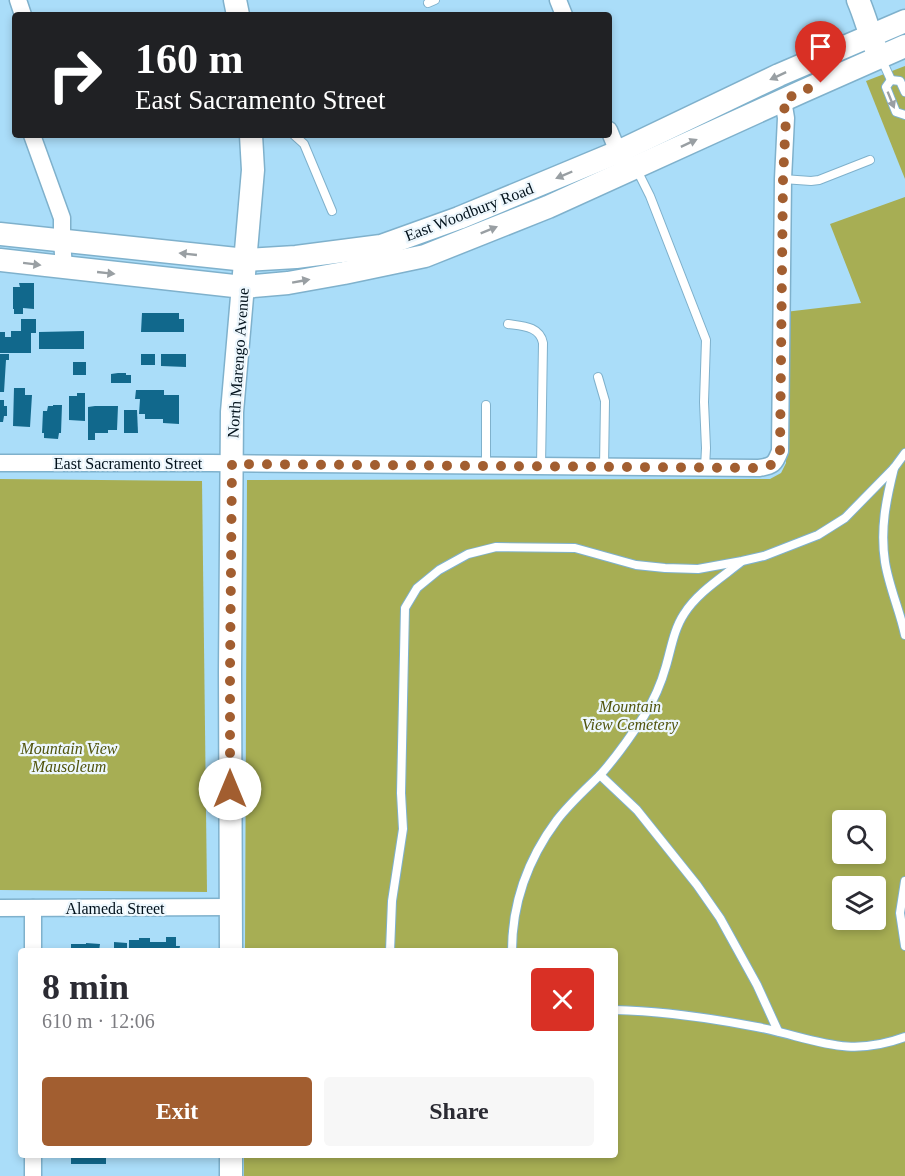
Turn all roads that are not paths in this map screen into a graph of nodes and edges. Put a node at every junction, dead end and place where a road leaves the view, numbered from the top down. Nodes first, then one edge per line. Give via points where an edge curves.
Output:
1 (858, 0) edge
2 (905, 21) edge
3 (870, 35) junction
4 (905, 46) edge
5 (880, 57) junction
6 (891, 80) junction
7 (905, 92) edge
8 (783, 100) junction
9 (905, 115) edge
10 (612, 134) edge
11 (33, 138) edge
12 (251, 138) edge
13 (297, 138) edge
14 (627, 156) junction
15 (870, 160) dead end
16 (783, 179) junction
17 (332, 211) dead end
18 (0, 234) edge
19 (62, 240) junction
20 (246, 260) junction
21 (0, 261) edge
22 (64, 268) junction
23 (243, 286) junction
24 (508, 324) dead end
25 (598, 377) dead end
26 (486, 405) dead end
27 (905, 453) edge
28 (0, 463) edge
29 (232, 464) junction
30 (486, 466) junction
31 (541, 466) junction
32 (604, 467) junction
33 (705, 468) junction
34 (894, 468) junction
35 (742, 561) junction
36 (905, 635) edge
37 (600, 775) junction
38 (905, 881) edge
39 (231, 907) junction
40 (0, 908) edge
41 (33, 908) junction
42 (905, 946) edge
43 (33, 948) edge
44 (231, 948) edge
45 (390, 948) edge
46 (512, 948) edge
47 (618, 1010) edge
48 (778, 1031) junction
49 (905, 1036) edge
50 (33, 1158) edge
51 (231, 1158) edge
52 (33, 1176) edge
53 (231, 1176) edge

1 - 3 main road
2 - 3 main road, East Woodbury Road
3 - 5 main road
3 -> 14 main road, East Woodbury Road via 778,75
4 - 5 main road, East Woodbury Road
5 - 6 lane
5 - 8 main road, East Woodbury Road
6 - 7 lane via 900,81
6 -> 9 lane via 886,87 890,99 896,112
14 -> 8 main road, East Woodbury Road
8 - 16 street
10 - 14 street
11 - 19 street via 62,218
12 - 20 main road, North Marengo Avenue via 253,170
13 - 17 lane via 304,144
14 -> 20 main road, East Woodbury Road via 381,246
23 -> 14 main road, East Woodbury Road via 288,283 426,256 548,207
14 - 33 lane via 650,196 706,340
15 - 16 lane via 811,182
16 - 33 street, East Sacramento Street via 780,451 769,467
18 - 19 main road, East Woodbury Road
20 -> 19 main road, East Woodbury Road
19 - 22 street
20 - 23 main road, North Marengo Avenue
21 -> 22 main road, East Woodbury Road
22 -> 23 main road, East Woodbury Road
23 - 29 main road, North Marengo Avenue via 232,412
24 - 31 lane via 535,329 543,343
25 - 32 lane via 605,401
26 - 30 lane
27 - 34 lane
28 - 29 street, East Sacramento Street
29 - 30 street, East Sacramento Street
29 - 39 main road, North Marengo Avenue
30 - 31 street, East Sacramento Street
31 - 32 street, East Sacramento Street
32 - 33 street, East Sacramento Street
34 - 35 lane via 845,518 818,535
34 - 36 lane via 883,531 885,563
35 - 37 lane via 698,596 683,615 658,690 624,746
35 - 45 lane via 698,569 665,568 636,565 575,548 496,547 468,554 417,588 405,608 403,829 392,901
37 - 46 lane via 558,819 541,844 516,906
37 - 48 lane via 637,810 708,902 739,951
38 - 42 lane via 900,913
39 - 41 street, Alameda Street
39 - 44 main road, North Marengo Avenue
40 - 41 street, Alameda Street
41 - 43 street
47 - 48 lane via 675,1014
48 - 49 lane via 843,1047 867,1047
50 - 52 street
51 - 53 main road

